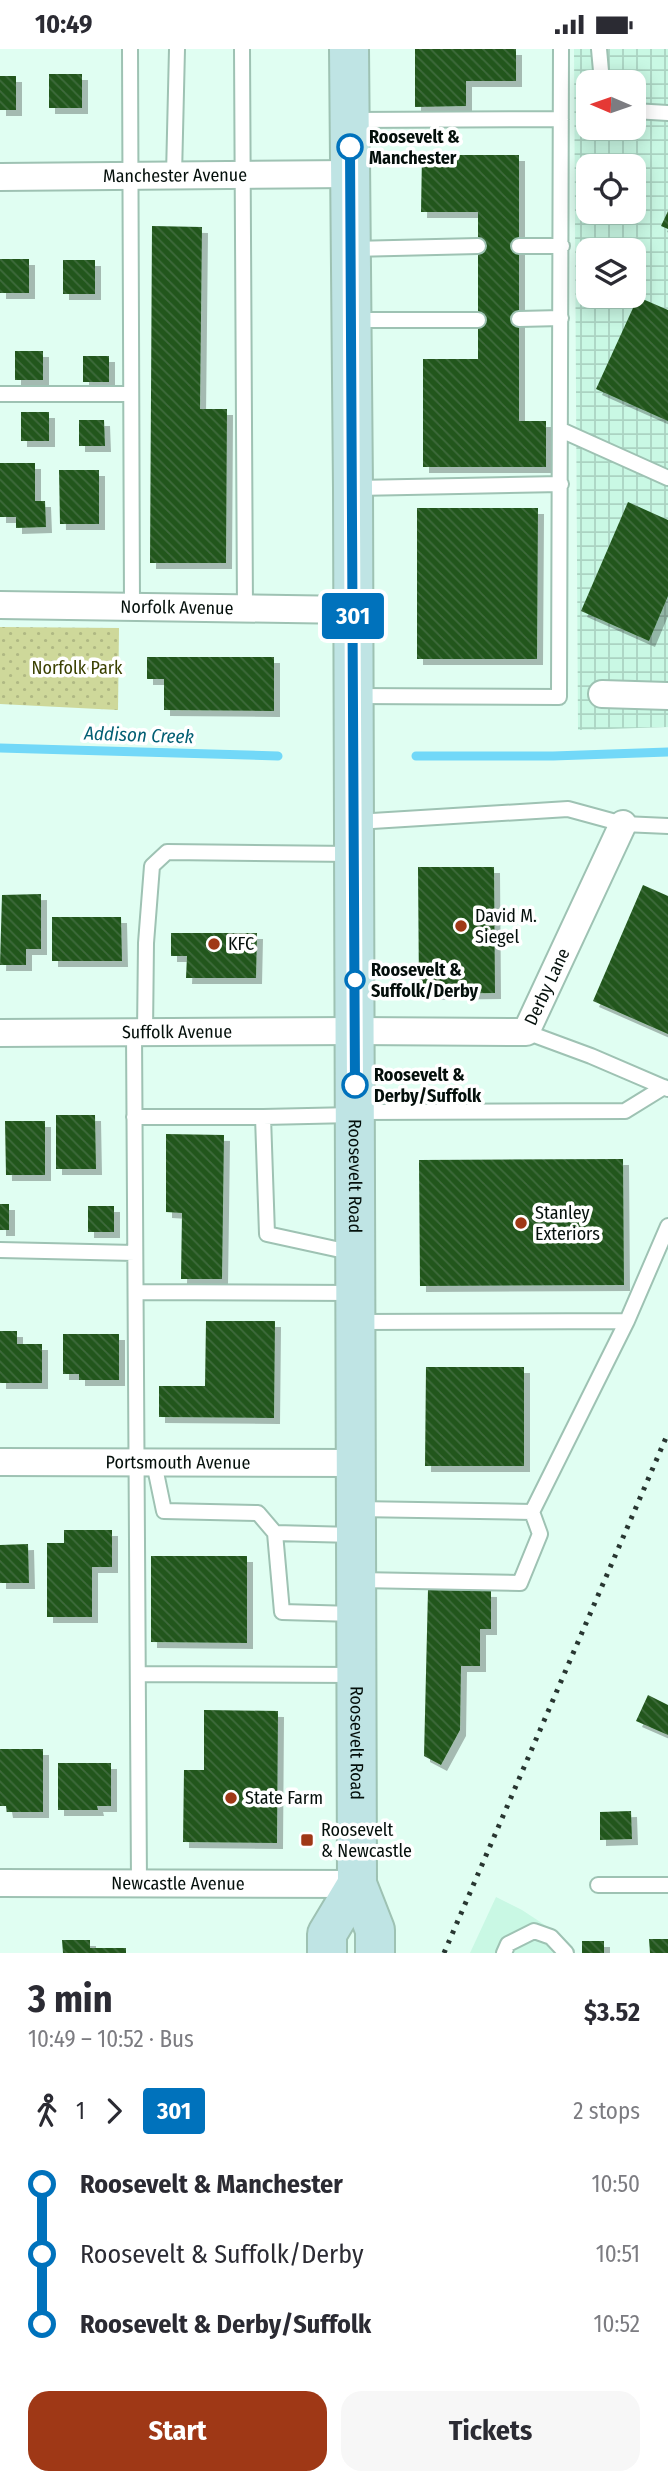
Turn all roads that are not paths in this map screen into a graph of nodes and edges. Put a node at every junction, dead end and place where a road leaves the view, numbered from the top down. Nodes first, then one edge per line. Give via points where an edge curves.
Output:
1 (130, 49) edge
2 (177, 49) edge
3 (242, 49) edge
4 (349, 49) edge
5 (561, 49) edge
6 (600, 49) edge
7 (601, 70) edge
8 (646, 112) edge
9 (668, 113) edge
10 (561, 119) junction
11 (350, 120) junction
12 (350, 174) junction
13 (174, 175) junction
14 (241, 175) junction
15 (130, 176) junction
16 (0, 177) edge
17 (478, 246) dead end
18 (519, 246) dead end
19 (562, 246) junction
20 (351, 249) junction
21 (561, 318) junction
22 (519, 319) dead end
23 (352, 320) junction
24 (478, 320) dead end
25 (0, 394) edge
26 (131, 394) junction
27 (561, 430) junction
28 (668, 478) edge
29 (561, 484) junction
30 (353, 488) junction
31 (0, 605) edge
32 (132, 606) junction
33 (245, 610) junction
34 (353, 610) junction
35 (601, 694) dead end
36 (354, 696) junction
37 (668, 696) edge
38 (623, 824) junction
39 (668, 826) edge
40 (354, 838) junction
41 (355, 1031) junction
42 (139, 1032) junction
43 (526, 1032) junction
44 (0, 1033) edge
45 (666, 1088) edge
46 (355, 1114) junction
47 (134, 1117) junction
48 (263, 1117) junction
49 (668, 1226) edge
50 (0, 1250) edge
51 (135, 1253) junction
52 (355, 1253) junction
53 (136, 1292) junction
54 (355, 1308) junction
55 (627, 1321) junction
56 (0, 1462) edge
57 (146, 1462) junction
58 (356, 1463) junction
59 (532, 1512) junction
60 (356, 1522) junction
61 (275, 1533) junction
62 (356, 1597) junction
63 (138, 1674) junction
64 (356, 1675) junction
65 (0, 1883) edge
66 (139, 1884) junction
67 (357, 1884) junction
68 (597, 1885) dead end
69 (668, 1885) edge
70 (327, 1953) edge
71 (375, 1953) edge
72 (504, 1953) edge
73 (566, 1953) edge

1 - 15 lane
2 - 13 lane
3 - 14 lane
4 - 11 main road, Roosevelt Road
5 - 10 lane
6 - 7 lane
8 - 9 lane
10 - 11 lane
10 - 19 lane
11 - 12 main road, Roosevelt Road
12 - 14 street, Manchester Avenue
12 - 20 main road, Roosevelt Road
13 - 14 street, Manchester Avenue
13 - 15 street, Manchester Avenue
14 - 33 lane
15 - 16 street, Manchester Avenue
15 - 26 lane
17 - 20 lane
18 - 19 lane
19 - 21 lane
20 - 23 main road, Roosevelt Road
21 - 22 lane
21 - 27 lane
23 - 24 lane
23 - 30 main road, Roosevelt Road
25 - 26 lane
26 - 32 lane
27 - 28 lane
27 - 29 lane
29 - 30 lane
29 - 36 lane via 559,697
30 - 34 main road, Roosevelt Road
31 - 32 street, Norfolk Avenue
32 - 33 street, Norfolk Avenue
33 - 34 street, Norfolk Avenue
34 - 36 main road, Roosevelt Road
35 - 37 street
36 - 40 main road, Roosevelt Road
38 - 39 lane
38 - 40 lane via 568,809
38 - 43 street, Derby Lane
40 - 41 main road, Roosevelt Road
40 - 42 lane via 167,852 152,866
41 - 42 street, Suffolk Avenue
41 - 43 street, Derby Lane
41 - 46 main road, Roosevelt Road
42 - 44 street, Suffolk Avenue
42 - 47 lane
43 - 45 lane
45 - 46 lane via 625,1111
46 - 48 lane
46 - 52 main road, Roosevelt Road
47 - 48 lane
47 - 51 lane
48 - 52 lane via 267,1234
49 - 55 lane
50 - 51 lane
51 - 53 lane
52 - 54 main road, Roosevelt Road
53 - 54 lane
53 - 57 lane
54 - 55 lane
54 - 58 main road, Roosevelt Road
55 - 59 lane
56 - 57 street, Portsmouth Avenue
57 - 58 street, Portsmouth Avenue
57 - 61 lane via 164,1511 258,1513
57 - 63 lane
58 - 60 main road, Roosevelt Road
59 - 60 lane
59 - 62 lane via 540,1534 520,1583
60 - 61 lane
60 - 62 main road, Roosevelt Road
61 - 62 lane via 282,1612
62 - 64 main road, Roosevelt Road
63 - 64 lane
63 - 66 lane
64 - 67 main road, Roosevelt Road
65 - 66 street, Newcastle Avenue
66 - 67 street, Newcastle Avenue
67 - 70 main road via 327,1934
67 - 71 main road, Roosevelt Road via 375,1930
68 - 69 lane
72 - 73 lane via 508,1944 534,1931 551,1937

